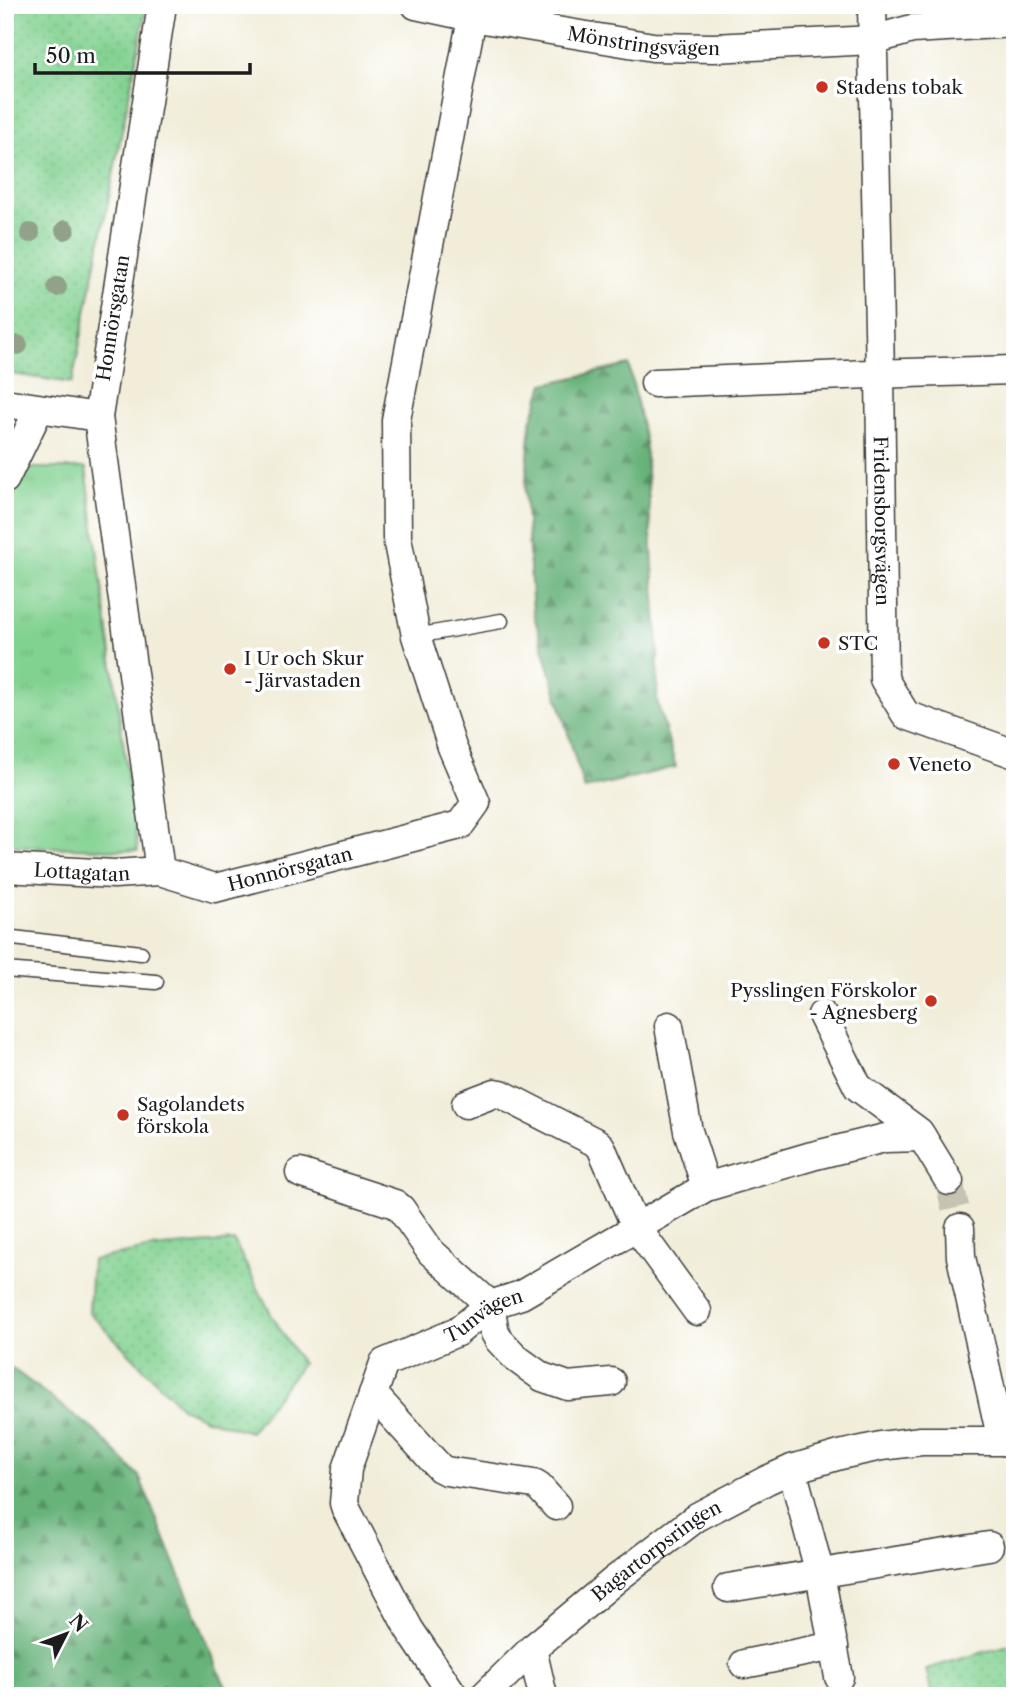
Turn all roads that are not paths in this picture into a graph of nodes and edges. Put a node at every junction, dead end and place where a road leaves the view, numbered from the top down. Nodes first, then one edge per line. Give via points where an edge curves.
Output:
1 (162, 5) edge
2 (416, 5) edge
3 (872, 5) edge
4 (472, 17) junction
5 (1015, 23) edge
6 (873, 40) junction
7 (1015, 370) edge
8 (880, 374) junction
9 (655, 383) dead end
10 (5, 403) edge
11 (39, 409) junction
12 (98, 417) junction
13 (5, 479) edge
14 (501, 621) dead end
15 (416, 636) junction
16 (1015, 754) edge
17 (5, 868) edge
18 (160, 871) junction
19 (5, 937) edge
20 (141, 953) dead end
21 (5, 970) edge
22 (156, 982) dead end
23 (822, 1015) dead end
24 (669, 1026) dead end
25 (466, 1104) dead end
26 (922, 1137) junction
27 (300, 1173) dead end
28 (950, 1181) tunnel mouth
29 (706, 1187) junction
30 (636, 1227) junction
31 (960, 1228) tunnel mouth
32 (490, 1305) junction
33 (697, 1311) dead end
34 (611, 1382) dead end
35 (373, 1394) junction
36 (1008, 1442) edge
37 (792, 1469) junction
38 (556, 1506) dead end
39 (989, 1546) dead end
40 (820, 1574) junction
41 (728, 1588) dead end
42 (834, 1646) junction
43 (532, 1649) junction
44 (744, 1664) dead end
45 (839, 1677) dead end
46 (454, 1696) edge
47 (484, 1696) edge
48 (543, 1696) edge

1 - 12 street, Honnörsgatan
2 - 4 street, Mönstringsvägen
3 - 6 street, Fridensborgsvägen
4 - 6 street, Mönstringsvägen via 653,47
4 - 15 street, Honnörsgatan via 396,420 397,538
5 - 6 street via 912,29
6 - 8 street, Fridensborgsvägen
7 - 8 street
8 - 9 street
8 - 16 street, Fridensborgsvägen via 884,679 906,715
10 - 11 street
11 - 12 street
11 - 13 street
12 - 18 street, Honnörsgatan
14 - 15 lane
15 - 18 street, Honnörsgatan via 452,747 476,803 460,825 215,888
17 - 18 street, Lottagatan via 114,874
19 - 20 lane
21 - 22 lane
23 - 26 street via 858,1087
24 - 29 street via 688,1130
25 - 30 street via 501,1094 597,1143
26 - 28 street
26 - 29 street, Tunvägen via 885,1138
27 - 32 street via 395,1204 431,1252
29 - 30 street, Tunvägen
30 - 32 street, Tunvägen via 521,1295
30 - 33 street
31 - 36 street via 961,1257
32 - 34 street via 499,1340 542,1377 568,1386
32 - 35 street, Tunvägen via 457,1332 384,1363
35 - 38 street via 440,1468 534,1484
35 - 46 street, Tunvägen via 347,1469 344,1503 409,1629
36 - 37 street, Bagartorpsringen via 921,1441 881,1446
37 - 40 street
37 - 43 street, Bagartorpsringen via 697,1517
39 - 40 street
40 - 41 street
40 - 42 street
42 - 44 street
42 - 45 street
43 - 47 street, Bagartorpsringen
43 - 48 street

